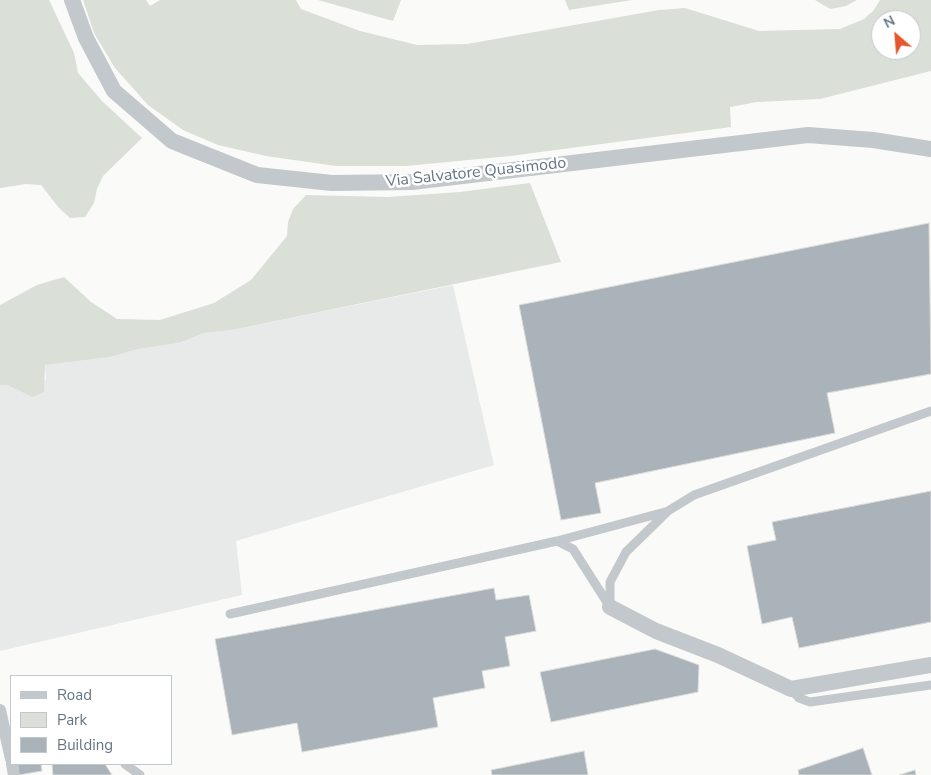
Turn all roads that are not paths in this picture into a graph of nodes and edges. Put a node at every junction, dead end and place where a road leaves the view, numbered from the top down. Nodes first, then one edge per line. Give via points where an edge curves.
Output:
1 (72, 0) edge
2 (931, 149) edge
3 (931, 412) edge
4 (668, 511) junction
5 (557, 541) junction
6 (610, 607) junction
7 (230, 614) dead end
8 (931, 664) edge
9 (931, 685) edge
10 (791, 689) junction
11 (0, 710) edge
12 (10, 755) edge
13 (126, 765) edge
14 (140, 775) edge

1 - 2 street, Via Salvatore Quasimodo via 86,38 114,92 172,141 258,175 332,183 412,182 808,135
3 - 4 lane via 694,496
4 - 5 lane
4 - 6 lane via 626,552 610,582
5 - 6 lane via 573,549
5 - 7 lane
6 - 10 street via 648,628 718,655
8 - 10 street
9 - 10 lane via 810,702 799,698
11 - 12 street
13 - 14 lane

